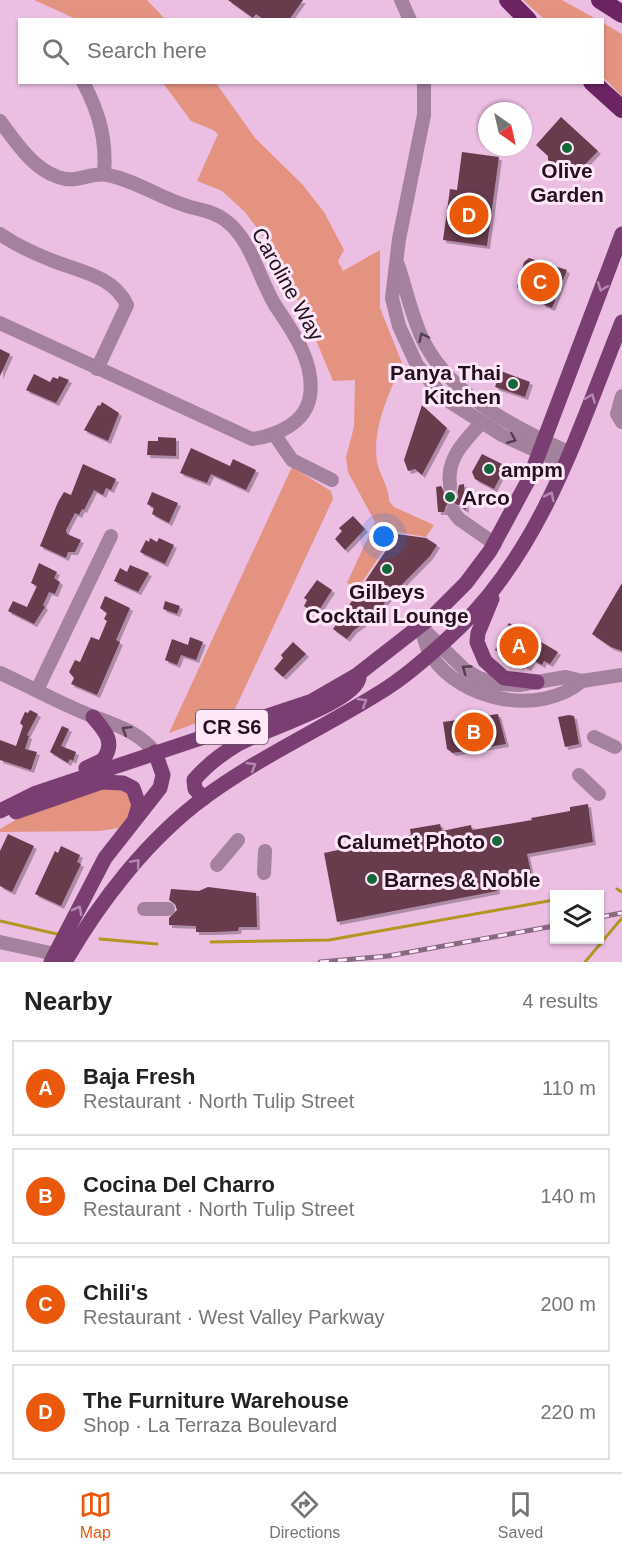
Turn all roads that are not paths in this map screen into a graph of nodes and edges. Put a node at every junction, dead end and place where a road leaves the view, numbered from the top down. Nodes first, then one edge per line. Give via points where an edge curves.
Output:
1 (401, 0) edge
2 (508, 0) edge
3 (600, 0) edge
4 (622, 14) edge
5 (409, 18) edge
6 (526, 18) edge
7 (84, 84) edge
8 (424, 84) edge
9 (594, 84) edge
10 (622, 109) edge
11 (0, 121) edge
12 (104, 174) junction
13 (0, 234) edge
14 (622, 234) edge
15 (397, 262) junction
16 (622, 322) edge
17 (0, 323) edge
18 (97, 369) junction
19 (622, 396) edge
20 (622, 422) edge
21 (481, 423) junction
22 (274, 434) junction
23 (542, 448) junction
24 (568, 458) junction
25 (332, 480) dead end
26 (450, 485) tunnel mouth
27 (453, 511) tunnel mouth
28 (111, 536) dead end
29 (495, 544) junction
30 (504, 575) junction
31 (420, 627) junction
32 (435, 650) junction
33 (0, 673) edge
34 (357, 675) junction
35 (622, 675) edge
36 (582, 681) junction
37 (537, 682) junction
38 (37, 690) junction
39 (93, 717) junction
40 (594, 737) dead end
41 (615, 747) dead end
42 (155, 752) junction
43 (579, 775) dead end
44 (36, 793) junction
45 (599, 794) dead end
46 (204, 798) junction
47 (0, 811) edge
48 (0, 817) edge
49 (134, 821) junction
50 (238, 840) dead end
51 (265, 850) dead end
52 (217, 865) dead end
53 (264, 873) dead end
54 (147, 906) dead end
55 (168, 906) dead end
56 (0, 942) edge
57 (57, 959) edge

1 - 5 street
2 - 6 highway
3 - 4 highway
7 - 12 street via 105,138
8 - 15 street via 424,115
9 - 10 highway
11 - 12 street via 32,161 57,177 71,181
12 - 22 street, Caroline Way via 225,219 246,246 309,367 310,399 296,420
13 - 18 street via 34,253 96,276 123,296 126,305
14 -> 23 main road, CR S6
15 - 21 street via 392,298 412,356 444,398
23 -> 15 street via 467,395 442,370 416,323
24 -> 16 main road, CR S6
17 - 18 street
18 - 22 street, Caroline Way via 245,437
19 - 20 street via 617,414
21 -> 23 street
21 - 26 street via 461,446 448,470
22 - 25 street via 292,460
23 - 24 street
23 - 29 main road, CR S6
30 -> 24 main road, CR S6 via 526,543
27 - 29 street
28 - 38 street
29 - 31 main road, CR S6 via 466,583
30 - 32 main road, CR S6
30 - 37 main road via 479,627 480,651 498,676
31 - 32 street
31 - 34 main road, CR S6
32 - 36 street via 445,671 469,688 508,700 569,692
37 -> 32 street via 508,685 479,678
46 -> 32 main road, CR S6 via 388,687
33 - 38 street
34 - 42 main road, CR S6 via 309,702
34 - 46 main road via 355,687 342,697 258,734 214,762 194,780 195,789
35 - 36 street
36 - 37 street via 566,677
38 - 39 street
42 -> 39 street via 116,723
39 - 44 main road via 110,739 105,757
40 - 41 street
42 - 44 main road, CR S6
42 - 49 main road via 162,782 158,793
43 - 45 street
44 - 47 main road, CR S6
57 -> 46 main road, CR S6 via 77,941 154,842
48 - 49 main road via 112,781 133,788 140,805
57 -> 49 main road via 105,858
50 - 52 street
51 - 53 street
54 - 55 street
56 - 57 street

